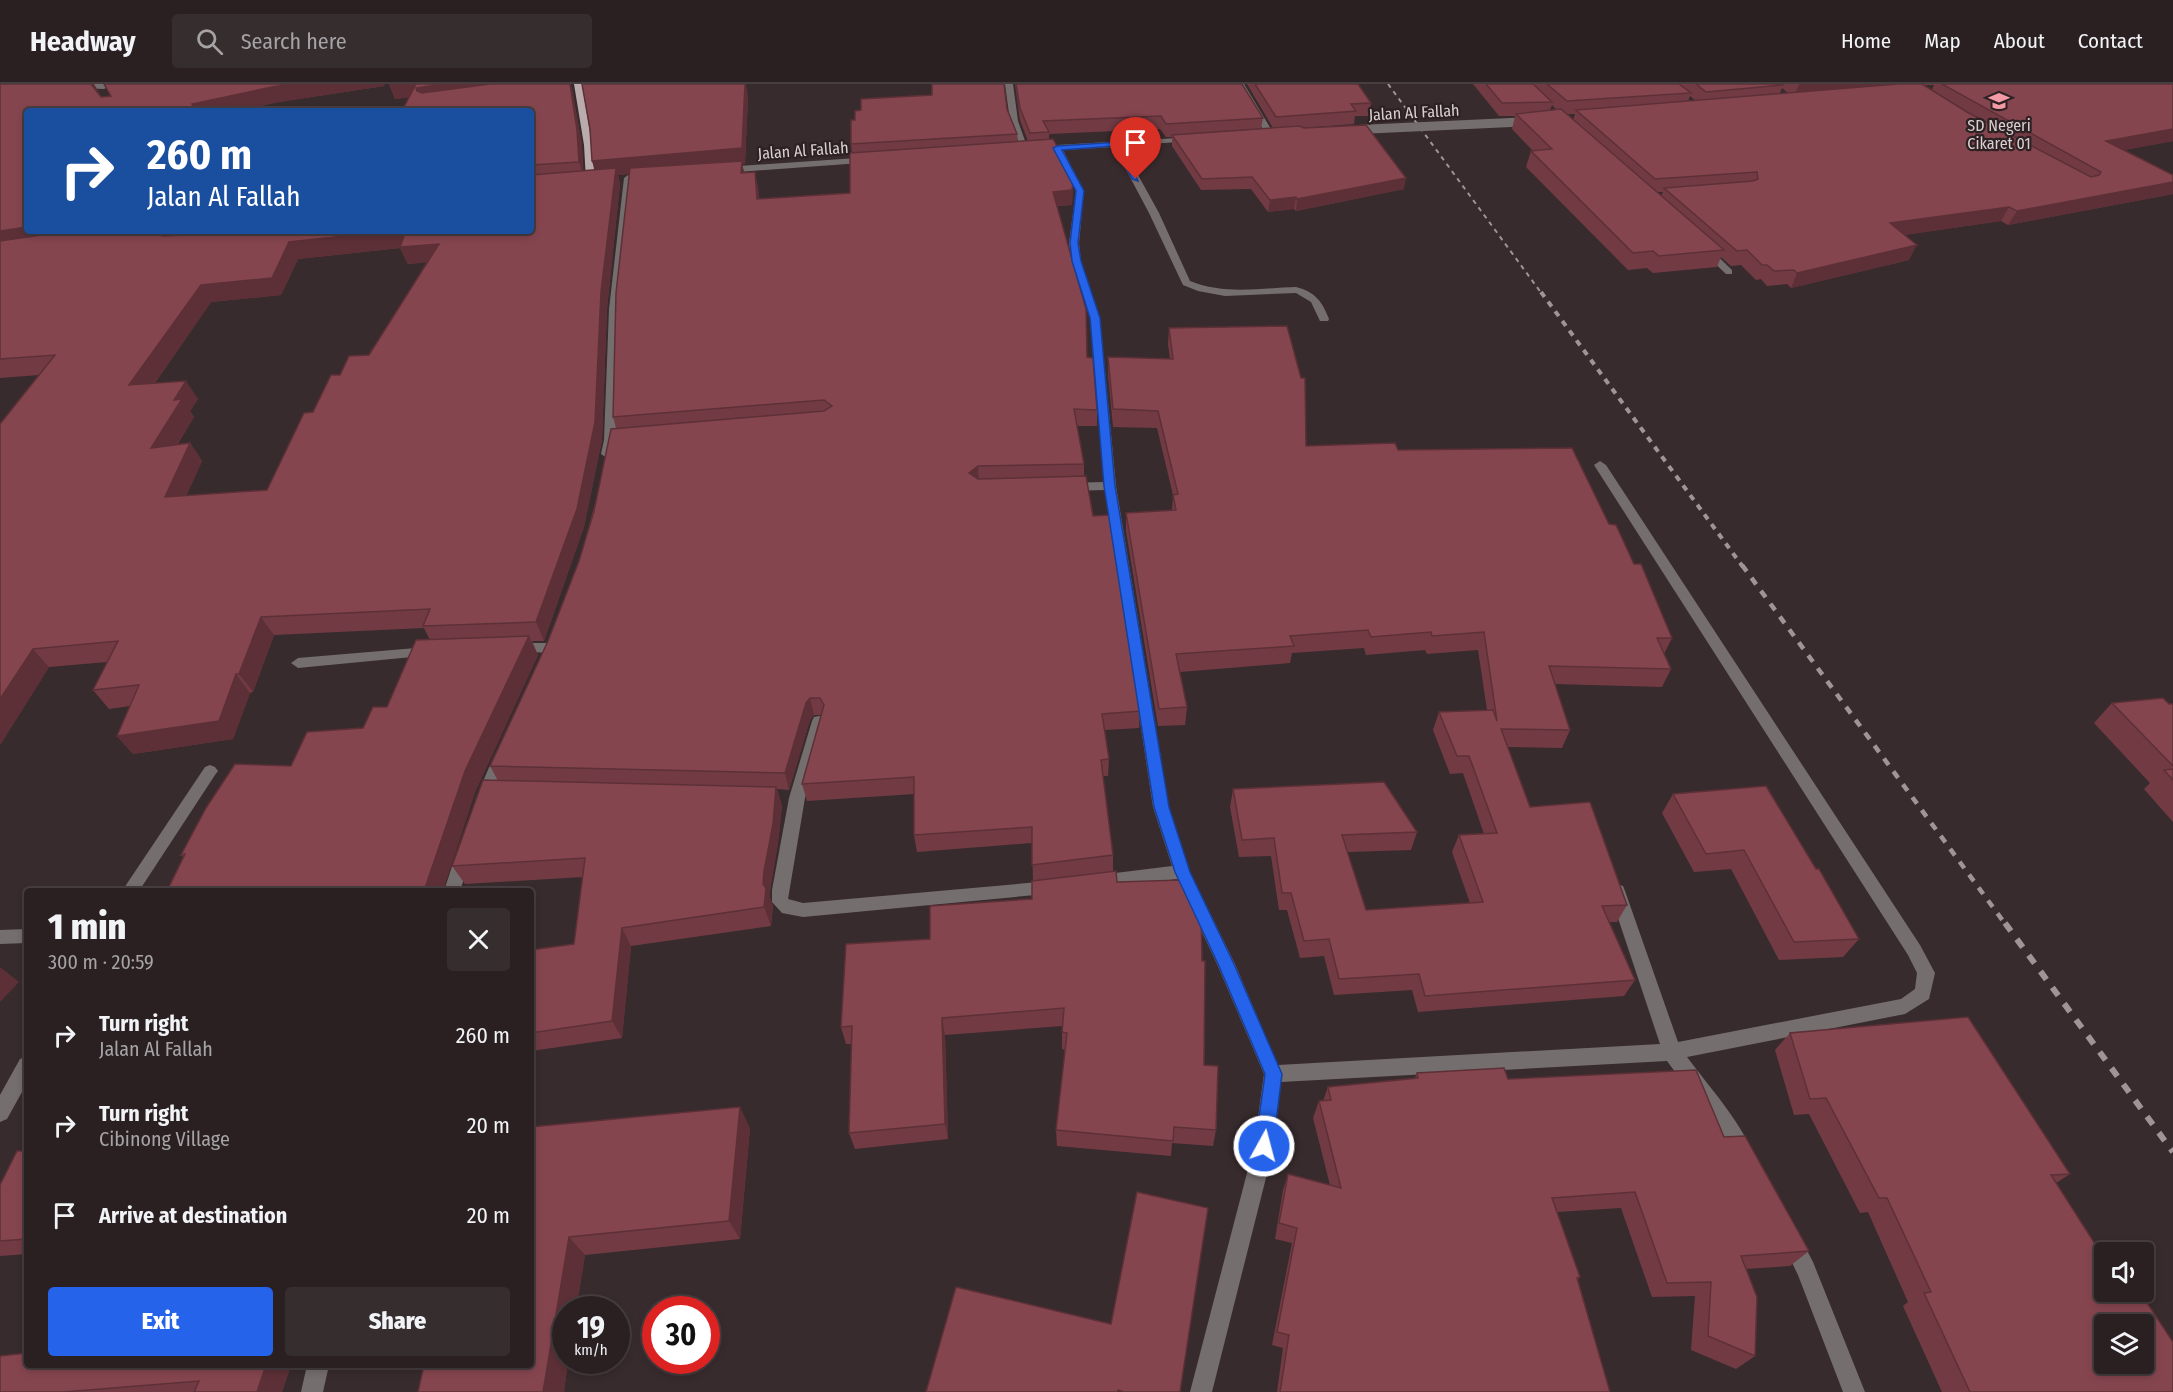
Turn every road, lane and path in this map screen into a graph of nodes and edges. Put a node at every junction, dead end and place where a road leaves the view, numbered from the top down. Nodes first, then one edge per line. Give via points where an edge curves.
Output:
1 (1009, 84) edge
2 (1240, 84) edge
3 (575, 85) edge
4 (67, 86) edge
5 (106, 89) edge
6 (1532, 121) edge
7 (1337, 131) edge
8 (1270, 134) junction
9 (1281, 134) edge
10 (1258, 135) edge
11 (1199, 139) edge
12 (1117, 144) junction
13 (1057, 148) junction
14 (1026, 150) junction
15 (1014, 151) edge
16 (884, 159) edge
17 (710, 172) edge
18 (627, 179) edge
19 (604, 181) edge
20 (591, 182) junction
21 (567, 184) edge
22 (1697, 242) edge
23 (1729, 272) dead end
24 (1324, 319) dead end
25 (1600, 465) dead end
26 (604, 471) edge
27 (1110, 486) junction
28 (1050, 487) edge
29 (506, 648) edge
30 (551, 648) edge
31 (438, 651) edge
32 (298, 663) dead end
33 (819, 721) edge
34 (509, 740) edge
35 (210, 771) dead end
36 (486, 790) junction
37 (510, 791) edge
38 (478, 813) edge
39 (467, 846) edge
40 (1611, 871) edge
41 (1182, 872) junction
42 (132, 888) edge
43 (453, 888) edge
44 (24, 936) edge
45 (0, 937) edge
46 (1672, 1052) junction
47 (24, 1070) edge
48 (1273, 1074) junction
49 (0, 1113) edge
50 (1751, 1168) edge
51 (1780, 1219) edge
52 (317, 1368) edge
53 (312, 1392) edge
54 (1201, 1392) edge
55 (1854, 1392) edge

1 - 14 street via 1014,122
2 - 8 street
3 - 20 main road via 588,145
4 - 5 street
6 - 7 street, Jalan Al Fallah, bridge
8 - 9 street
8 - 10 street
11 - 12 street
12 - 13 street
12 - 24 street via 1186,283 1215,292 1306,292 1318,301
13 - 14 street
13 - 27 street via 1080,191 1074,243 1095,318
14 - 15 street
16 - 17 street, Jalan Al Fallah
18 - 26 street via 614,309 615,439
19 - 20 street
20 - 21 main road
22 - 23 street
25 - 46 street via 1926,973 1923,993 1905,1006
27 - 28 street
27 - 41 street via 1161,807
29 - 30 street
31 - 32 street
33 - 41 street via 791,798 780,890 780,902 788,908 803,910
34 - 36 street
35 - 42 street
36 - 37 street
36 - 38 street
39 - 43 street
40 - 46 street
41 - 48 street
44 - 45 street
46 - 48 street
46 - 50 street via 1728,1127
47 - 49 street
48 - 54 street via 1264,1146
51 - 55 street via 1806,1269
52 - 53 street

